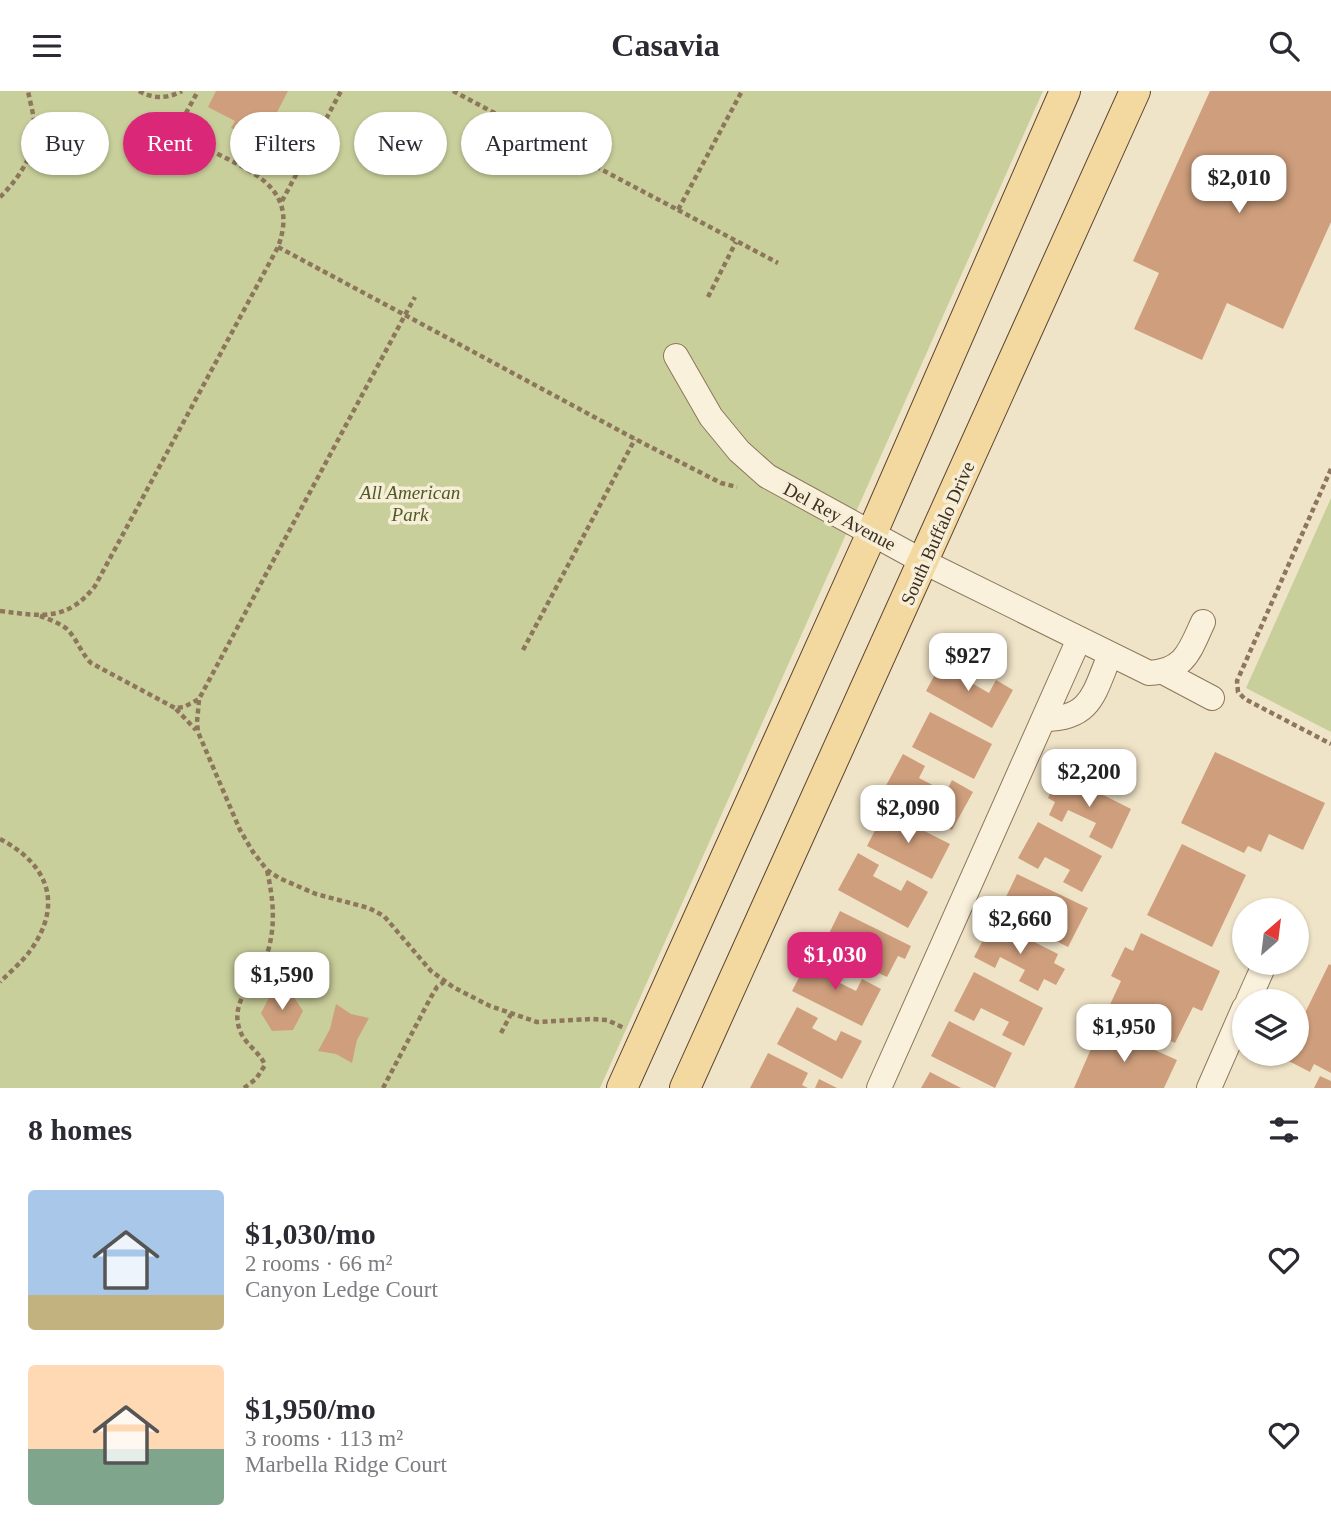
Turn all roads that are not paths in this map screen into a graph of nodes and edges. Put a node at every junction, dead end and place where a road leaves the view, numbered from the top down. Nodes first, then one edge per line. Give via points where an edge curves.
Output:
1 (1065, 91) edge
2 (1135, 91) edge
3 (676, 356) dead end
4 (872, 533) junction
5 (924, 562) junction
6 (1203, 622) dead end
7 (1079, 639) junction
8 (1110, 655) junction
9 (1163, 672) junction
10 (1212, 698) dead end
11 (1044, 719) junction
12 (1232, 1036) edge
13 (622, 1088) edge
14 (685, 1088) edge
15 (879, 1088) edge
16 (1209, 1088) edge

1 - 4 main road
2 - 5 main road, South Buffalo Drive
3 - 4 street, Del Rey Avenue via 711,417 739,451 779,483
4 - 5 street, Del Rey Avenue
4 - 13 main road
5 - 7 street, Del Rey Avenue
5 - 14 main road, South Buffalo Drive
6 - 9 street via 1187,656
7 - 8 street, Del Rey Avenue
7 - 11 street
8 - 9 street, Del Rey Avenue via 1149,673
8 - 11 street via 1091,700 1076,715
9 - 10 street, Del Rey Avenue
11 - 15 street
12 - 16 street

